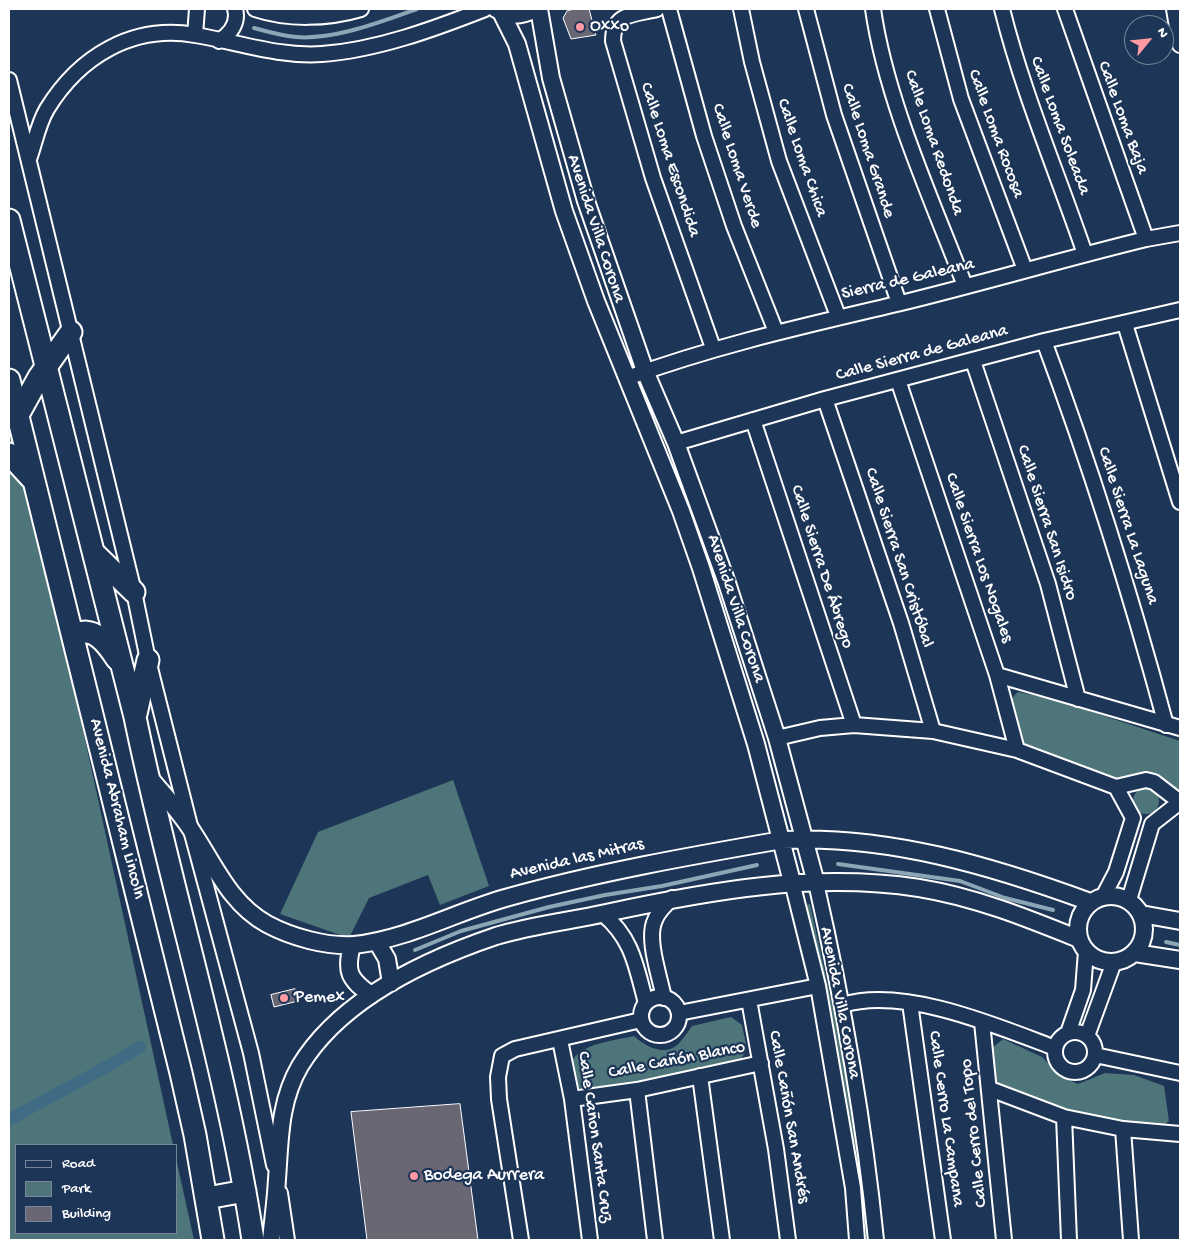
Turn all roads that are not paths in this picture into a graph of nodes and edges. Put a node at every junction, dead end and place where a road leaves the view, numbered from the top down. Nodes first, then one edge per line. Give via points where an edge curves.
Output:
1 (197, 9) edge
2 (235, 9) edge
3 (254, 9) edge
4 (361, 9) edge
5 (535, 9) edge
6 (539, 9) edge
7 (657, 9) edge
8 (669, 9) edge
9 (740, 9) edge
10 (806, 9) edge
11 (873, 9) edge
12 (937, 9) edge
13 (1002, 9) edge
14 (1065, 9) edge
15 (1174, 9) edge
16 (494, 10) edge
17 (195, 35) junction
18 (219, 41) junction
19 (1180, 45) edge
20 (9, 80) edge
21 (29, 160) junction
22 (9, 220) edge
23 (1180, 233) edge
24 (1146, 239) junction
25 (1085, 254) junction
26 (1025, 270) junction
27 (965, 286) junction
28 (899, 303) junction
29 (1180, 310) edge
30 (838, 316) junction
31 (1125, 324) junction
32 (71, 332) junction
33 (776, 332) junction
34 (1044, 341) junction
35 (713, 348) junction
36 (973, 361) junction
37 (45, 368) junction
38 (645, 371) junction
39 (627, 378) junction
40 (898, 380) junction
41 (9, 382) edge
42 (825, 398) junction
43 (18, 411) edge
44 (753, 420) junction
45 (65, 442) junction
46 (676, 443) junction
47 (9, 454) edge
48 (35, 483) junction
49 (1180, 502) edge
50 (94, 553) junction
51 (134, 592) junction
52 (73, 637) junction
53 (148, 660) junction
54 (122, 665) junction
55 (997, 675) junction
56 (1078, 699) junction
57 (135, 717) junction
58 (854, 725) junction
59 (1166, 725) junction
60 (1180, 728) edge
61 (933, 731) junction
62 (777, 738) junction
63 (1017, 750) junction
64 (147, 775) junction
65 (1116, 787) junction
66 (1180, 802) edge
67 (1133, 818) junction
68 (1152, 824) junction
69 (192, 830) junction
70 (804, 839) junction
71 (782, 840) junction
72 (1116, 872) junction
73 (1136, 877) junction
74 (792, 882) junction
75 (816, 882) junction
76 (672, 898) junction
77 (1097, 899) junction
78 (1129, 900) junction
79 (603, 914) junction
80 (1141, 914) junction
81 (1180, 921) edge
82 (377, 942) junction
83 (652, 944) junction
84 (352, 945) junction
85 (1083, 945) junction
86 (631, 949) junction
87 (1135, 953) junction
88 (1180, 960) edge
89 (1114, 962) junction
90 (1086, 976) junction
91 (391, 983) junction
92 (1106, 985) junction
93 (818, 986) junction
94 (371, 995) junction
95 (664, 998) junction
96 (749, 1000) junction
97 (646, 1003) junction
98 (910, 1003) junction
99 (843, 1005) junction
100 (679, 1013) junction
101 (1076, 1014) junction
102 (641, 1020) junction
103 (1094, 1021) junction
104 (982, 1022) junction
105 (1068, 1033) junction
106 (1087, 1036) junction
107 (560, 1040) junction
108 (1055, 1048) junction
109 (1095, 1055) junction
110 (761, 1063) junction
111 (1180, 1073) edge
112 (700, 1076) junction
113 (990, 1089) junction
114 (637, 1090) junction
115 (572, 1100) junction
116 (1064, 1118) junction
117 (1123, 1129) junction
118 (1180, 1134) edge
119 (277, 1178) junction
120 (245, 1191) junction
121 (207, 1198) junction
122 (213, 1240) edge
123 (254, 1240) edge
124 (271, 1240) edge
125 (287, 1240) edge
126 (521, 1240) edge
127 (590, 1240) edge
128 (655, 1240) edge
129 (722, 1240) edge
130 (788, 1240) edge
131 (857, 1240) edge
132 (876, 1240) edge
133 (943, 1240) edge
134 (1004, 1240) edge
135 (1070, 1240) edge
136 (1131, 1240) edge

1 - 17 street
2 - 18 street via 235,24
3 - 4 street via 272,15 298,17
5 - 16 street via 514,15
6 - 38 street, Avenida Villa Corona via 551,78 586,201
7 - 35 street, Calle Loma Escondida via 620,18 613,41 653,178
8 - 33 street, Calle Loma Verde via 704,136 734,226
9 - 30 street, Calle Loma Chica via 779,161
10 - 28 street, Calle Loma Grande via 834,115
11 - 27 street, Calle Loma Redonda via 888,76 912,149
12 - 26 street, Calle Loma Rocosa via 962,99
13 - 25 street, Calle Loma Soleada via 1032,111
14 - 24 street, Calle Loma Baja
15 - 19 street
16 - 18 street via 358,49 321,54 292,54
16 - 39 street, Avenida Villa Corona via 517,44 564,211
17 - 18 street
17 - 21 street via 162,32 133,38 107,48 86,62 67,81 46,111
20 - 21 street
21 - 32 street
22 - 37 main road
23 - 24 street, Sierra de Galeana
24 - 25 street, Sierra de Galeana
25 - 26 street, Sierra de Galeana
26 - 27 street, Sierra de Galeana
27 - 28 street, Sierra de Galeana
28 - 30 street, Sierra de Galeana
29 - 31 street, Calle Sierra de Galeana
30 - 33 street, Sierra de Galeana
31 - 34 street, Calle Sierra de Galeana
31 - 49 street
32 - 37 main road
32 - 51 street
33 - 35 street, Sierra de Galeana
34 - 36 street, Calle Sierra de Galeana
34 - 59 street, Calle Sierra La Laguna via 1077,429 1132,600
35 - 38 street, Sierra de Galeana
36 - 40 street, Calle Sierra de Galeana
36 - 56 street, Calle Sierra San Isidro via 1048,584
37 - 43 main road
37 - 45 main road
38 - 39 street, Sierra de Galeana
38 - 46 street, Avenida Villa Corona
39 - 71 street, Avenida Villa Corona via 702,568
40 - 42 street, Calle Sierra de Galeana
40 - 55 street, Calle Sierra Los Nogales
41 - 43 main road, Avenida Abraham Lincoln
42 - 44 street, Calle Sierra de Galeana
42 - 61 street, Calle Sierra San Cristóbal via 901,622
43 - 45 main road via 49,420
43 - 48 main road, Avenida Abraham Lincoln
44 - 46 street, Calle Sierra de Galeana
44 - 58 street, Calle Sierra De Ábrego
45 - 50 main road
46 - 62 street, Avenida Villa Corona via 727,583
47 - 48 main road
48 - 52 main road, Avenida Abraham Lincoln
50 - 51 main road
50 - 54 main road
51 - 53 street
52 - 54 main road via 86,632 98,636
52 - 121 main road, Avenida Abraham Lincoln via 181,1073
53 - 57 main road
53 - 69 street
54 - 57 main road
55 - 56 street
55 - 63 street, Calle Sierra Los Nogales
56 - 59 street
57 - 64 main road
58 - 61 street
58 - 62 street via 820,728
59 - 60 street
61 - 63 street
62 - 70 street, Avenida Villa Corona
63 - 65 street
64 - 69 street, Avenida las Mitras
64 - 120 main road via 225,1088
65 - 66 street via 1146,780 1154,782
65 - 67 street
66 - 68 street
67 - 68 street
67 - 72 street
68 - 73 street
69 - 84 street, Avenida las Mitras via 235,898 254,915 267,924 294,934 327,943
69 - 119 street via 251,1054
70 - 71 street, Avenida las Mitras
70 - 75 street, Avenida Villa Corona
70 - 77 street, Avenida las Mitras via 871,844 941,856
71 - 74 street, Avenida Villa Corona
71 - 82 street, Avenida las Mitras via 654,862 530,891 483,904 414,932
72 - 73 street
72 - 77 street
73 - 78 street
74 - 75 street
74 - 76 street
74 - 93 street, Avenida Villa Corona
75 - 85 street via 918,888 956,896 1010,912
75 - 99 street, Avenida Villa Corona
76 - 79 street
76 - 83 street via 654,920
77 - 78 street via 1117,895
77 - 85 street via 1082,912 1078,925
78 - 80 street
79 - 86 street via 620,930
79 - 91 street via 497,936
80 - 81 street
80 - 87 street via 1144,935
82 - 84 street, Avenida las Mitras
82 - 91 street via 387,959
83 - 86 street
83 - 95 street
84 - 94 street via 348,960 351,976
85 - 89 street via 1094,958
85 - 90 street
86 - 97 street
87 - 88 street
87 - 89 street
89 - 92 street
90 - 92 street
90 - 101 street
91 - 94 street
92 - 103 street
93 - 96 street
93 - 131 street, Avenida Villa Corona via 853,1188
94 - 119 street via 321,1036 300,1066 289,1088 281,1118
95 - 97 street via 651,999
95 - 100 street via 674,1003
96 - 100 street
96 - 110 street, Calle Cañón San Andrés
97 - 102 street
98 - 99 street via 883,999
98 - 104 street
98 - 133 street, Calle Cerro La Campana
99 - 132 street, Avenida Villa Corona
100 - 102 street via 674,1030 664,1035 647,1030
101 - 103 street
101 - 105 street
102 - 107 street
103 - 106 street
104 - 108 street
104 - 113 street, Calle Cerro del Topo
105 - 106 street via 1078,1032
105 - 108 street via 1059,1039
106 - 109 street via 1094,1046
107 - 115 street, Calle Cañon Santa Cruz
107 - 126 street via 515,1049 502,1056 498,1077
108 - 109 street via 1059,1065 1075,1072 1086,1069
109 - 111 street
110 - 112 street, Calle Cañón Blanco
110 - 130 street, Calle Cañón San Andrés
112 - 114 street, Calle Cañón Blanco
112 - 129 street
113 - 116 street
113 - 134 street, Calle Cerro del Topo
114 - 115 street, Calle Cañón Blanco
114 - 128 street
115 - 127 street, Calle Cañon Santa Cruz
116 - 117 street
116 - 135 street
117 - 118 street
117 - 136 street
119 - 124 street
119 - 125 street
120 - 121 main road
120 - 123 main road
121 - 122 main road, Avenida Abraham Lincoln

